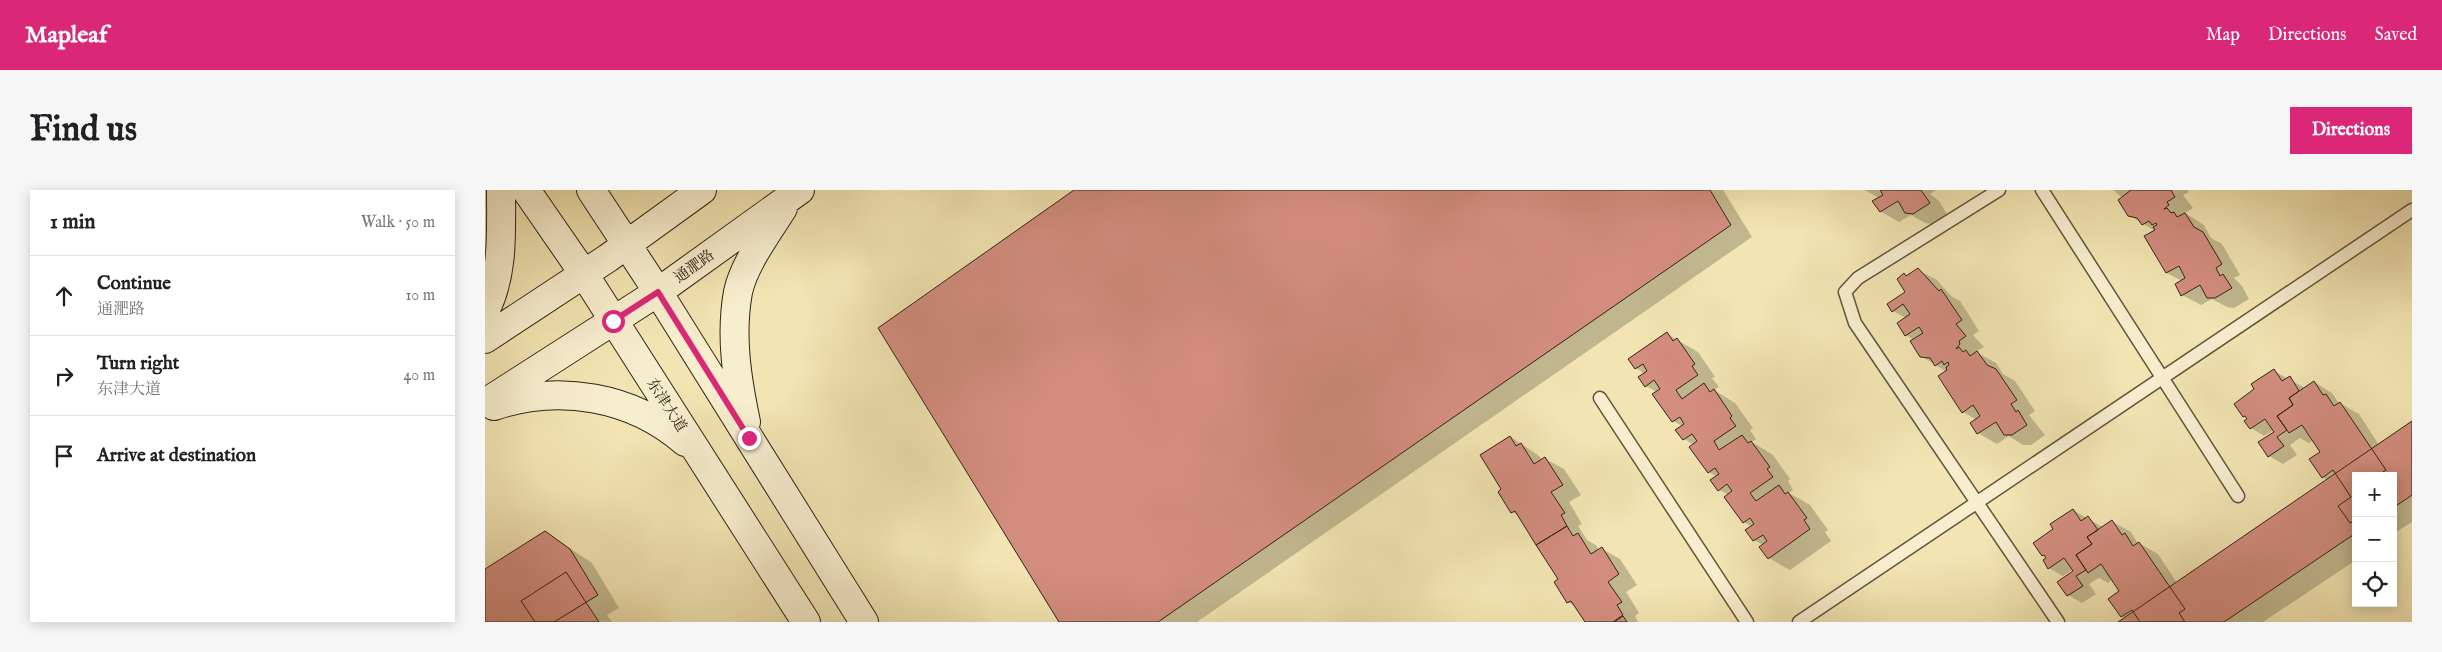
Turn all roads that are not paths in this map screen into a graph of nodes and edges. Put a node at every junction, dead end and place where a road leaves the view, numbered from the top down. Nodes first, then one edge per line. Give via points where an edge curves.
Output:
1 (501, 190) edge
2 (526, 190) edge
3 (591, 190) edge
4 (701, 190) edge
5 (1999, 190) edge
6 (2042, 190) edge
7 (795, 194) edge
8 (2412, 210) edge
9 (627, 244) junction
10 (583, 274) junction
11 (658, 292) junction
12 (485, 311) edge
13 (613, 321) junction
14 (485, 339) edge
15 (1600, 398) dead end
16 (485, 403) edge
17 (485, 409) edge
18 (749, 438) junction
19 (699, 456) junction
20 (2238, 496) dead end
21 (806, 622) edge
22 (864, 622) edge
23 (1747, 622) edge
24 (1799, 622) edge
25 (2059, 622) edge

1 - 12 main road via 501,251 493,295
2 - 10 main road, 东津大道
3 - 9 main road
4 - 9 main road
5 - 25 lane via 1858,278 1845,292 1855,323
6 - 20 lane
7 - 11 main road, 通淝路
7 - 18 main road via 755,252 739,291 733,346
8 - 24 lane
9 - 10 main road
9 - 11 main road
10 - 13 main road, 东津大道
10 - 14 main road
11 - 13 main road, 通淝路
11 - 18 main road
13 - 16 main road, 通淝路
13 - 19 main road, 东津大道
15 - 23 lane
17 - 19 main road via 514,399 559,394 614,402 666,426
18 - 22 main road
19 - 21 main road, 东津大道

